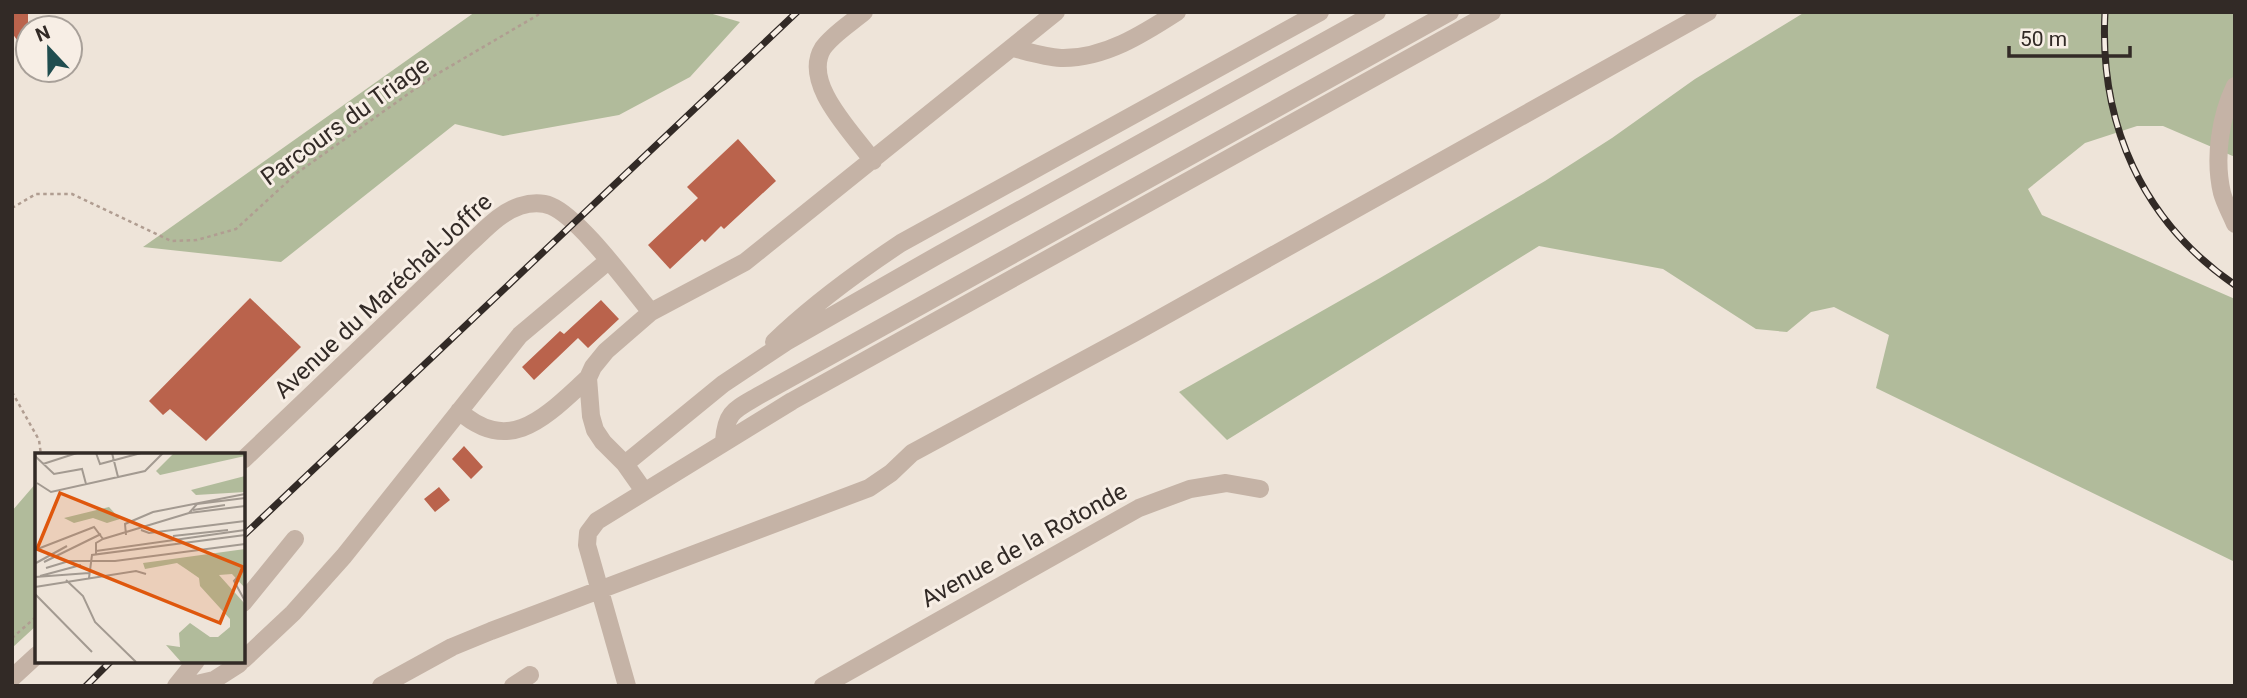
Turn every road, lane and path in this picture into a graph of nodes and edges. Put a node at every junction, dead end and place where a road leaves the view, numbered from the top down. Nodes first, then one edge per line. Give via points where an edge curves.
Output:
1 (543, 12) edge
2 (864, 12) edge
3 (1056, 12) edge
4 (1177, 12) edge
5 (1321, 12) edge
6 (1377, 12) edge
7 (1450, 12) edge
8 (1492, 12) edge
9 (1708, 12) edge
10 (1013, 48) junction
11 (2235, 86) edge
12 (1114, 127) junction
13 (1129, 149) junction
14 (873, 161) junction
15 (12, 208) edge
16 (2235, 224) edge
17 (608, 261) junction
18 (651, 312) junction
19 (751, 365) junction
20 (588, 378) junction
21 (12, 392) edge
22 (459, 411) junction
23 (724, 441) junction
24 (41, 453) edge
25 (245, 458) edge
26 (625, 464) junction
27 (1259, 489) dead end
28 (644, 491) junction
29 (295, 539) dead end
30 (599, 590) junction
31 (245, 601) edge
32 (35, 618) edge
33 (12, 638) edge
34 (35, 657) edge
35 (245, 659) edge
36 (194, 663) edge
37 (240, 663) edge
38 (241, 663) edge
39 (530, 675) dead end
40 (12, 678) edge
41 (176, 686) edge
42 (188, 686) edge
43 (217, 686) edge
44 (381, 686) edge
45 (513, 686) edge
46 (627, 686) edge
47 (823, 686) edge

1 - 15 path, Parcours du Triage via 432,77 297,173 236,229 197,240 171,241 72,194 36,194
2 - 14 street via 829,41 817,69 828,100
3 - 10 street
4 - 10 street via 1117,46 1085,56 1048,57
5 - 12 street
6 - 13 street
7 - 23 street via 758,396 730,413
8 - 23 street
9 - 30 street via 912,453 869,488
10 - 14 street
11 - 16 street via 2222,124 2219,168 2222,194
12 - 13 street
12 - 19 street via 848,278
13 - 19 street
14 - 18 street via 745,262
17 - 18 street, Avenue du Maréchal-Joffre
17 - 22 street via 520,335
17 - 25 street, Avenue du Maréchal-Joffre via 552,206 530,204 504,214
18 - 20 street via 606,351
19 - 26 street
20 - 22 street via 539,419 511,432 478,426
20 - 26 street via 595,430
21 - 24 path via 39,440
22 - 35 street via 344,556
23 - 28 street
26 - 28 street
27 - 47 street, Avenue de la Rotonde via 1226,484 1189,489 1139,508
28 - 30 street via 597,521 588,533
29 - 31 street
30 - 44 street via 452,647
30 - 46 street
32 - 33 path
34 - 40 street
36 - 41 street
37 - 42 street via 214,680
38 - 43 street
39 - 45 street

